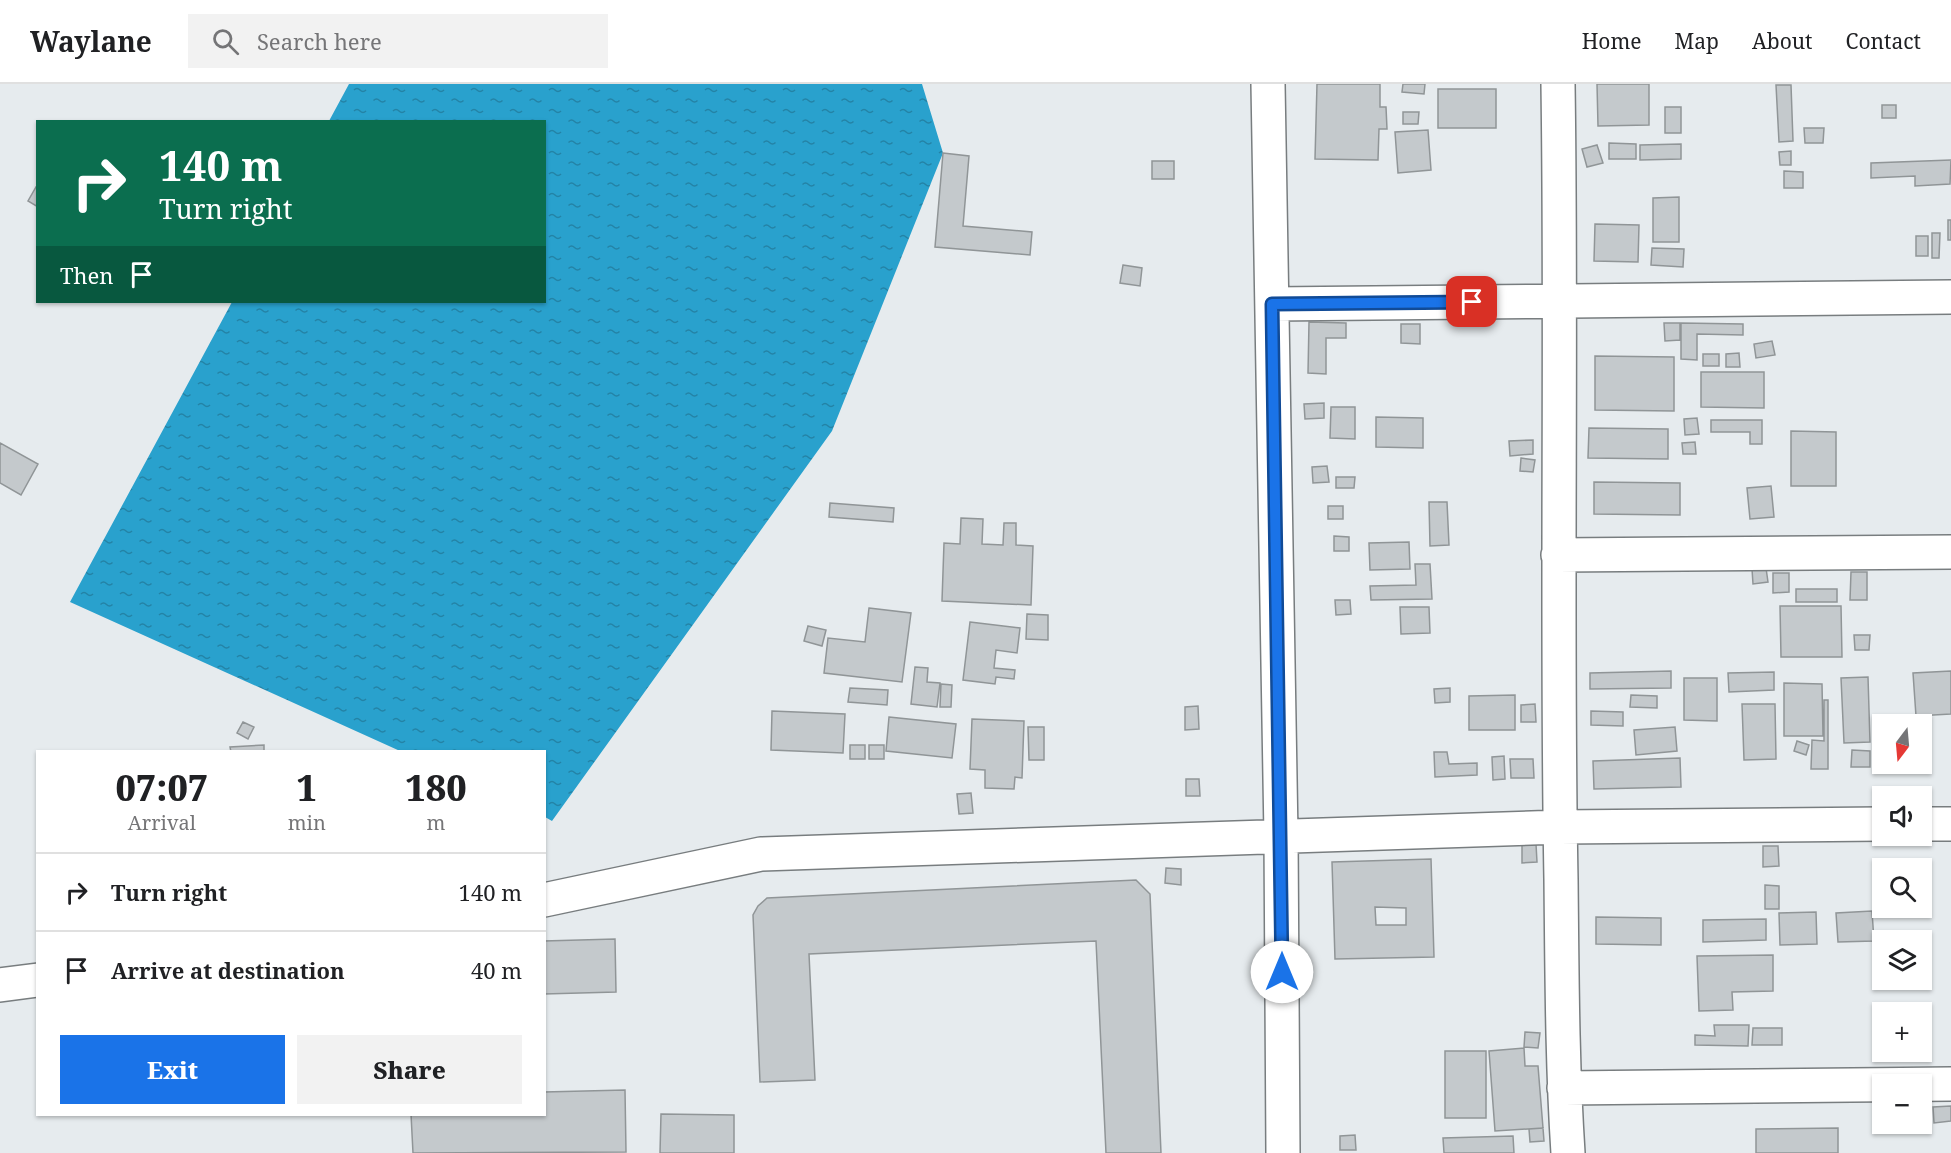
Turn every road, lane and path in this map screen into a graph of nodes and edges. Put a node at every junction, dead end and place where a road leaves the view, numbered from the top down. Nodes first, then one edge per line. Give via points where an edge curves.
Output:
1 (1268, 84) edge
2 (1558, 84) edge
3 (1951, 297) edge
4 (1562, 301) junction
5 (1272, 304) junction
6 (1951, 552) edge
7 (1558, 555) junction
8 (1872, 824) edge
9 (1932, 824) edge
10 (1951, 824) edge
11 (1560, 827) junction
12 (1281, 836) junction
13 (546, 900) edge
14 (36, 980) edge
15 (0, 985) edge
16 (1951, 1084) edge
17 (1564, 1088) junction
18 (1283, 1153) edge
19 (1568, 1153) edge

1 - 5 street
2 - 4 street
3 - 4 street
4 - 5 street
4 - 7 street
5 - 12 street
6 - 7 street
7 - 11 street
8 - 11 street
9 - 10 street
11 - 12 street
11 - 17 street
12 - 13 street via 761,854
12 - 18 street
14 - 15 street
16 - 17 street
17 - 19 street

